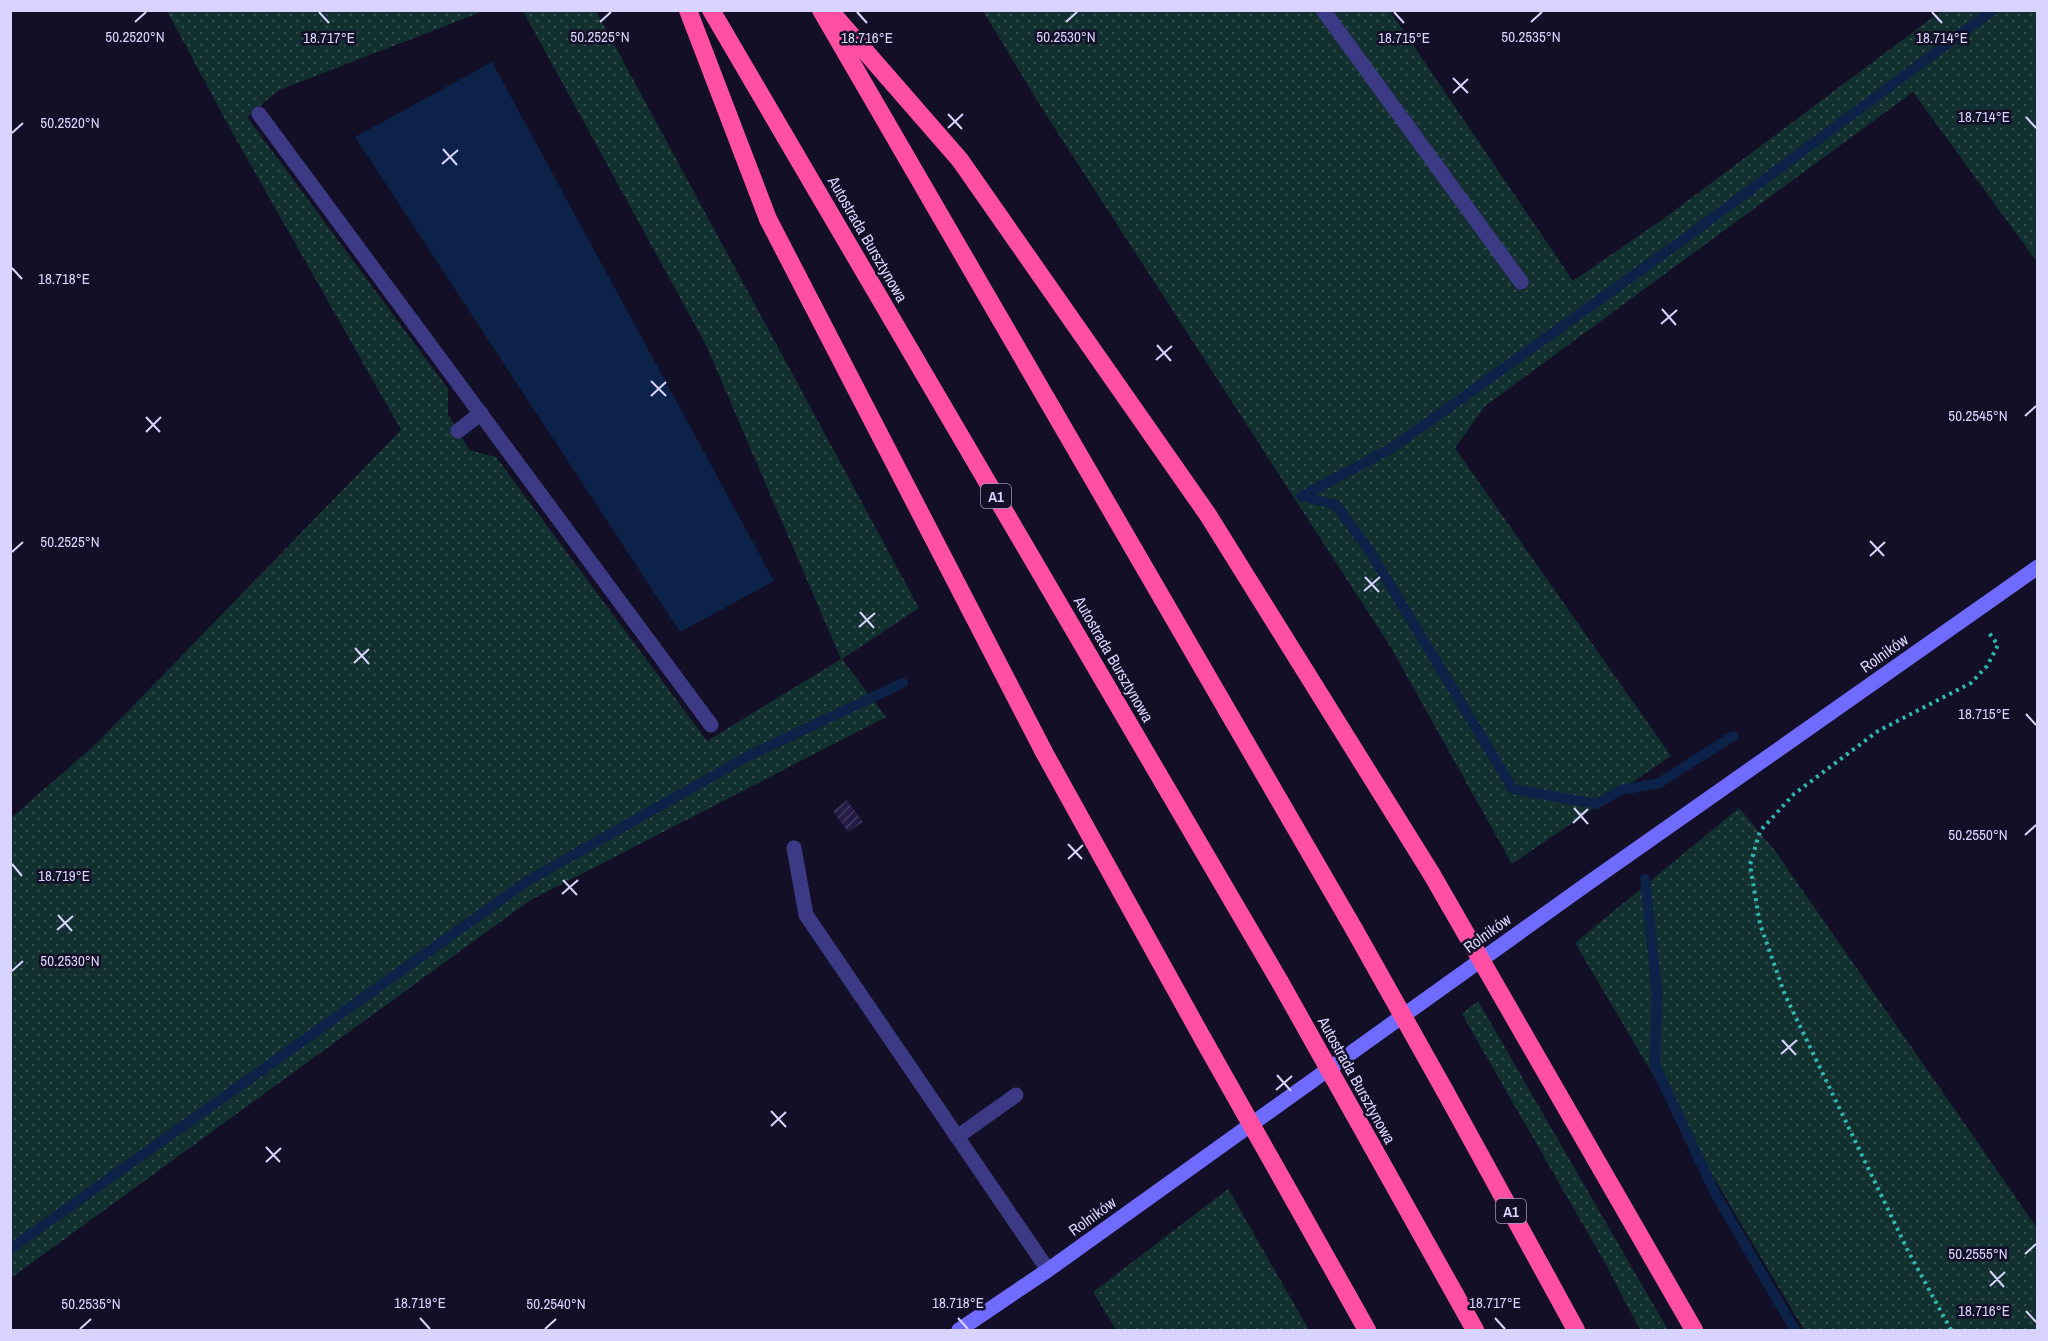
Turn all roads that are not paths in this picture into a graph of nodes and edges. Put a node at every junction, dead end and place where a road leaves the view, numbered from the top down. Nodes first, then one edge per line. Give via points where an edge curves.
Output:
1 (688, 10) edge
2 (711, 10) edge
3 (821, 10) edge
4 (830, 10) edge
5 (1323, 10) edge
6 (259, 114) dead end
7 (1521, 282) dead end
8 (481, 413) junction
9 (458, 431) dead end
10 (2037, 567) edge
11 (711, 725) dead end
12 (794, 848) dead end
13 (1016, 1095) dead end
14 (957, 1137) junction
15 (1048, 1270) junction
16 (959, 1330) edge
17 (1367, 1330) edge
18 (1475, 1330) edge
19 (1576, 1330) edge
20 (1694, 1330) edge

1 - 17 highway, bridge via 768,219 1045,754
2 - 18 highway, Autostrada Bursztynowa / A1, bridge via 1280,982
3 - 19 highway, A1, bridge via 1354,929
4 - 20 highway, bridge via 960,160 1208,515 1431,873
5 - 7 lane
6 - 8 lane
8 - 9 lane
8 - 11 lane
10 - 15 street, Rolników
12 - 14 lane via 806,915
13 - 14 lane
14 - 15 lane
15 - 16 street, Rolników

